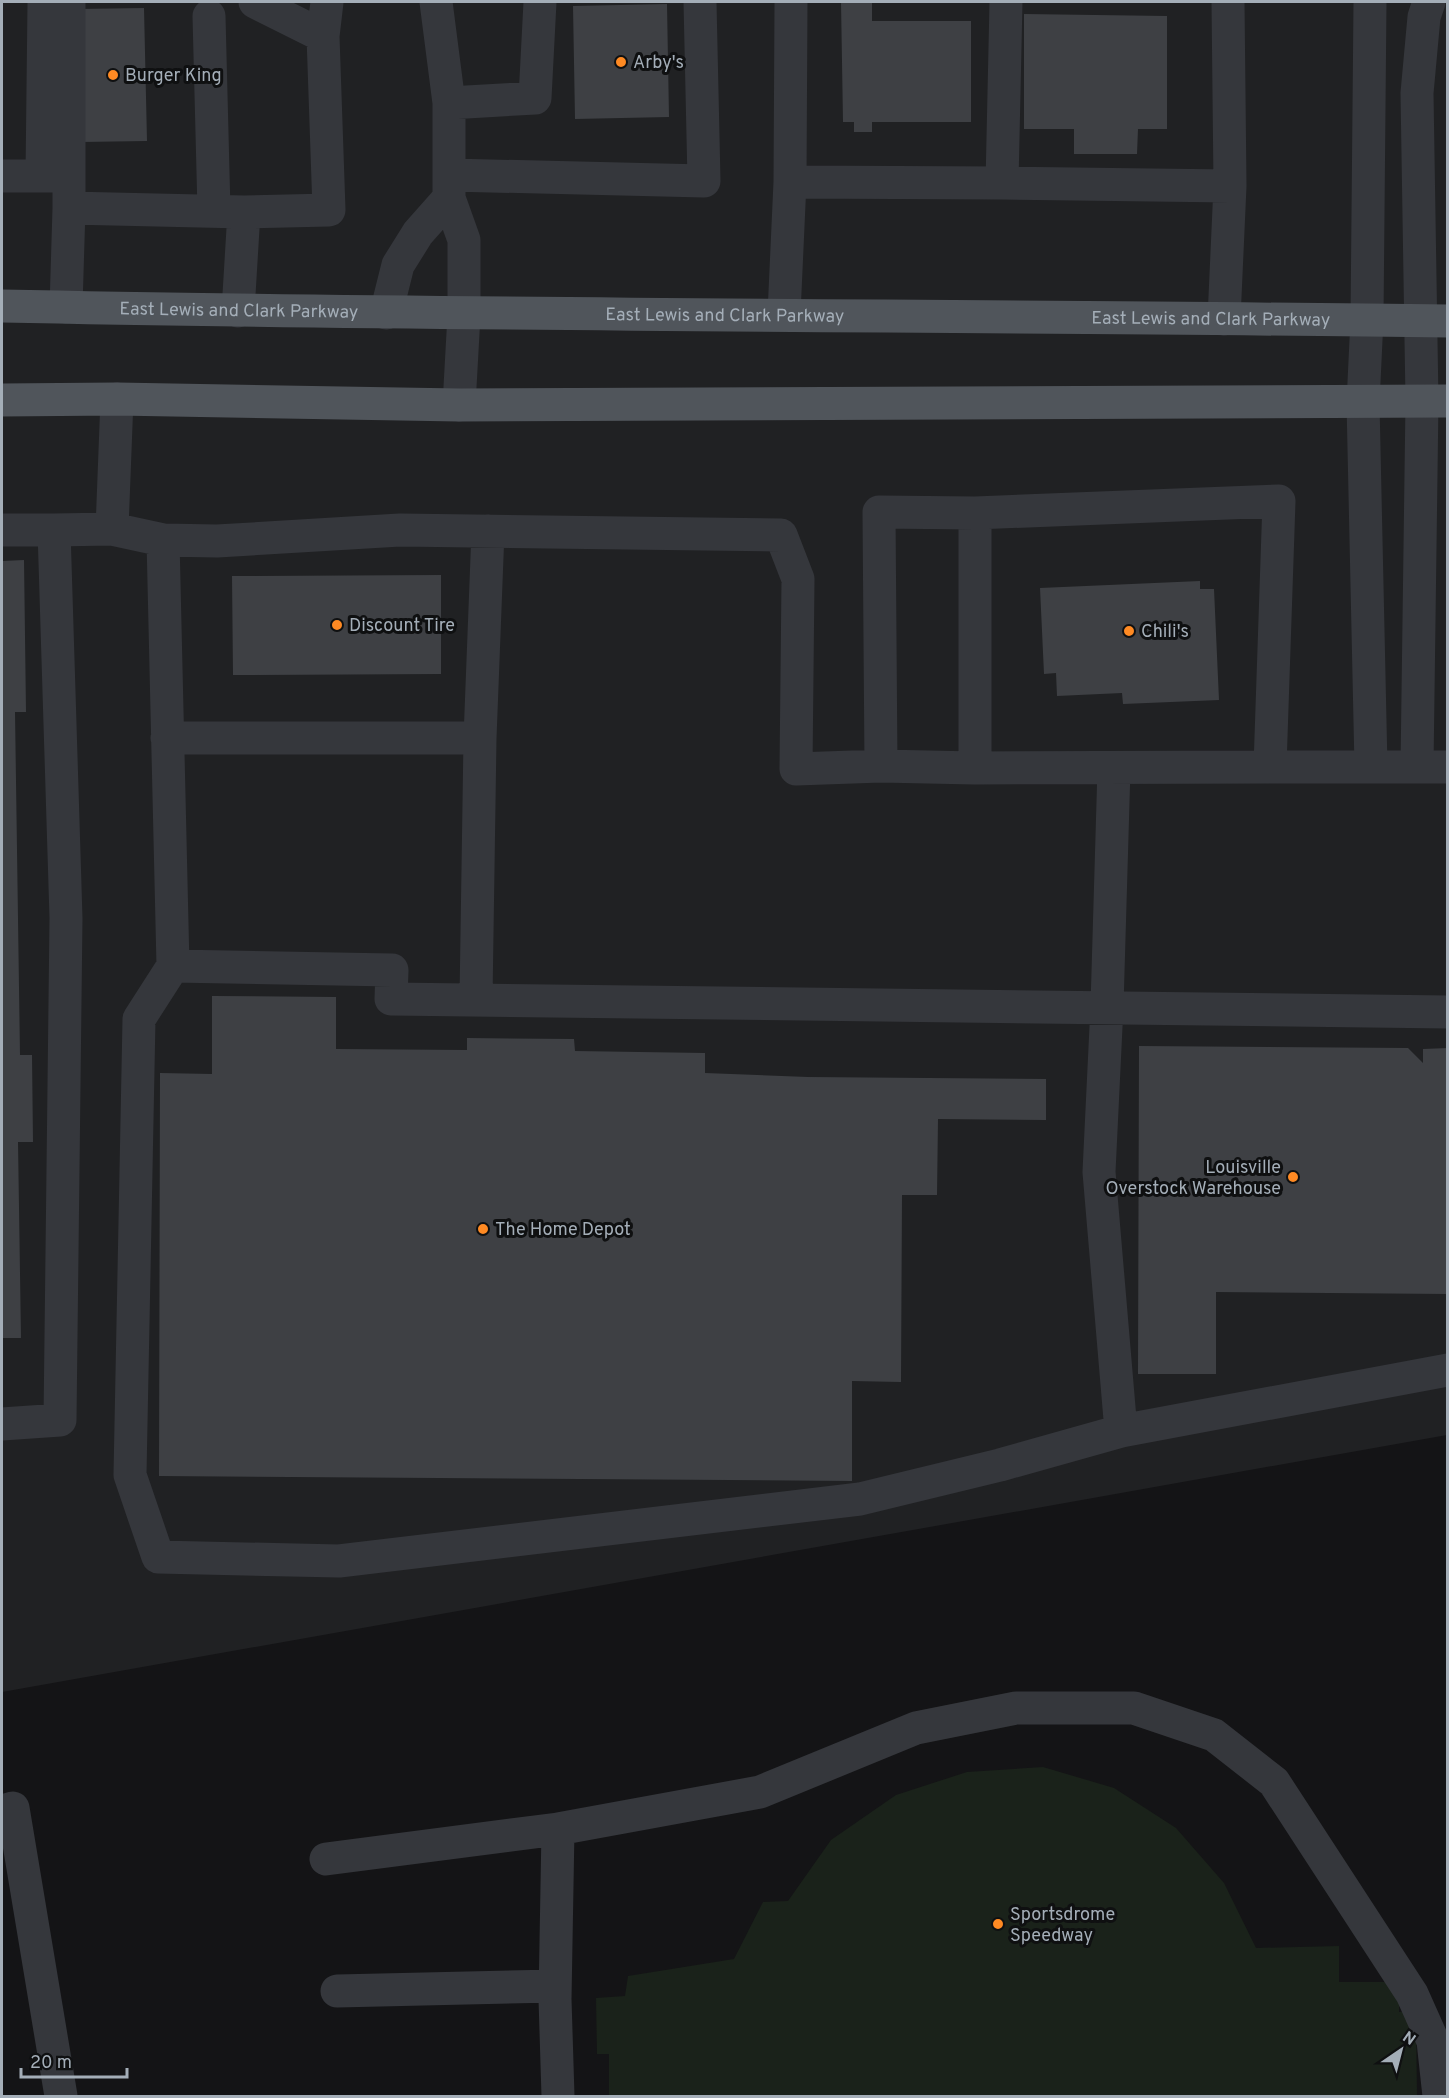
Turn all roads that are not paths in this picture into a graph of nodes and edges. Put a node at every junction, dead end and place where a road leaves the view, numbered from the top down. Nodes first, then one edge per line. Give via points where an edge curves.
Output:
1 (44, 2) edge
2 (69, 2) edge
3 (255, 2) edge
4 (327, 2) edge
5 (436, 2) edge
6 (540, 2) edge
7 (700, 2) edge
8 (791, 2) edge
9 (1006, 2) edge
10 (1228, 2) edge
11 (1370, 2) edge
12 (1429, 2) edge
13 (209, 16) dead end
14 (323, 36) junction
15 (448, 103) junction
16 (2, 176) edge
17 (790, 182) junction
18 (1002, 183) junction
19 (60, 186) junction
20 (1230, 186) junction
21 (449, 187) junction
22 (229, 212) junction
23 (2, 306) edge
24 (66, 307) junction
25 (238, 311) junction
26 (386, 313) junction
27 (784, 314) junction
28 (464, 315) junction
29 (1224, 319) junction
30 (1367, 319) junction
31 (1433, 320) edge
32 (117, 399) junction
33 (2, 400) edge
34 (1435, 401) edge
35 (1363, 403) junction
36 (459, 405) junction
37 (975, 513) junction
38 (112, 529) junction
39 (2, 530) edge
40 (54, 530) junction
41 (488, 531) junction
42 (163, 540) junction
43 (167, 738) junction
44 (480, 738) junction
45 (881, 766) junction
46 (1270, 767) junction
47 (1371, 767) junction
48 (1432, 767) edge
49 (975, 768) junction
50 (1114, 768) junction
51 (173, 966) junction
52 (476, 999) junction
53 (1107, 1006) junction
54 (1448, 1012) edge
55 (1448, 1370) edge
56 (2, 1424) edge
57 (1121, 1431) junction
58 (2, 1811) edge
59 (558, 1829) junction
60 (326, 1859) dead end
61 (555, 1986) junction
62 (338, 1991) dead end
63 (61, 2097) edge
64 (558, 2097) edge
65 (1439, 2097) edge

1 - 19 lane
2 - 19 lane
3 - 14 lane
4 - 14 lane
5 - 15 lane
6 - 15 lane via 535,98
7 - 21 lane via 704,181
8 - 17 lane
9 - 18 lane
10 - 20 lane
11 - 30 lane
12 - 31 lane via 1417,93
13 - 22 lane
14 - 22 lane via 329,210
15 - 21 lane
16 - 19 lane
17 - 18 lane
17 - 27 lane
18 - 20 lane
19 - 22 lane
19 - 24 lane
20 - 29 lane
21 - 26 lane via 398,265
21 - 28 lane via 464,240
22 - 25 lane
23 - 24 main road, East Lewis and Clark Parkway
24 - 25 main road, East Lewis and Clark Parkway
25 - 26 main road, East Lewis and Clark Parkway
26 - 28 main road, East Lewis and Clark Parkway
27 - 28 main road, East Lewis and Clark Parkway
27 - 29 main road, East Lewis and Clark Parkway
28 - 36 lane
29 - 30 main road, East Lewis and Clark Parkway
30 - 31 main road, East Lewis and Clark Parkway
30 - 35 lane
31 - 34 lane
32 - 33 main road
32 - 36 main road
32 - 38 lane
34 - 35 main road
34 - 48 lane
35 - 36 main road
35 - 47 lane
37 - 45 lane via 879,512
37 - 46 lane via 1279,501
37 - 49 lane
38 - 40 lane
38 - 42 lane
39 - 40 lane
40 - 56 lane via 66,918 60,1420
41 - 42 lane
41 - 44 lane
41 - 45 lane via 781,535 798,579 796,769
42 - 43 lane
43 - 44 lane
43 - 51 lane
44 - 52 lane
45 - 49 lane
46 - 47 lane
46 - 50 lane
47 - 48 lane
49 - 50 lane
50 - 53 lane
51 - 52 lane via 392,970 391,999
51 - 57 lane via 139,1019 130,1475 158,1557 339,1561 860,1499
52 - 53 lane
53 - 54 lane
53 - 57 lane via 1099,1172
55 - 57 lane
58 - 63 lane via 13,1808
59 - 60 lane
59 - 61 lane
59 - 65 lane via 759,1792 916,1728 949,1721 1016,1708 1134,1708 1214,1735 1274,1782 1412,1994 1433,2041
61 - 62 lane
61 - 64 lane

